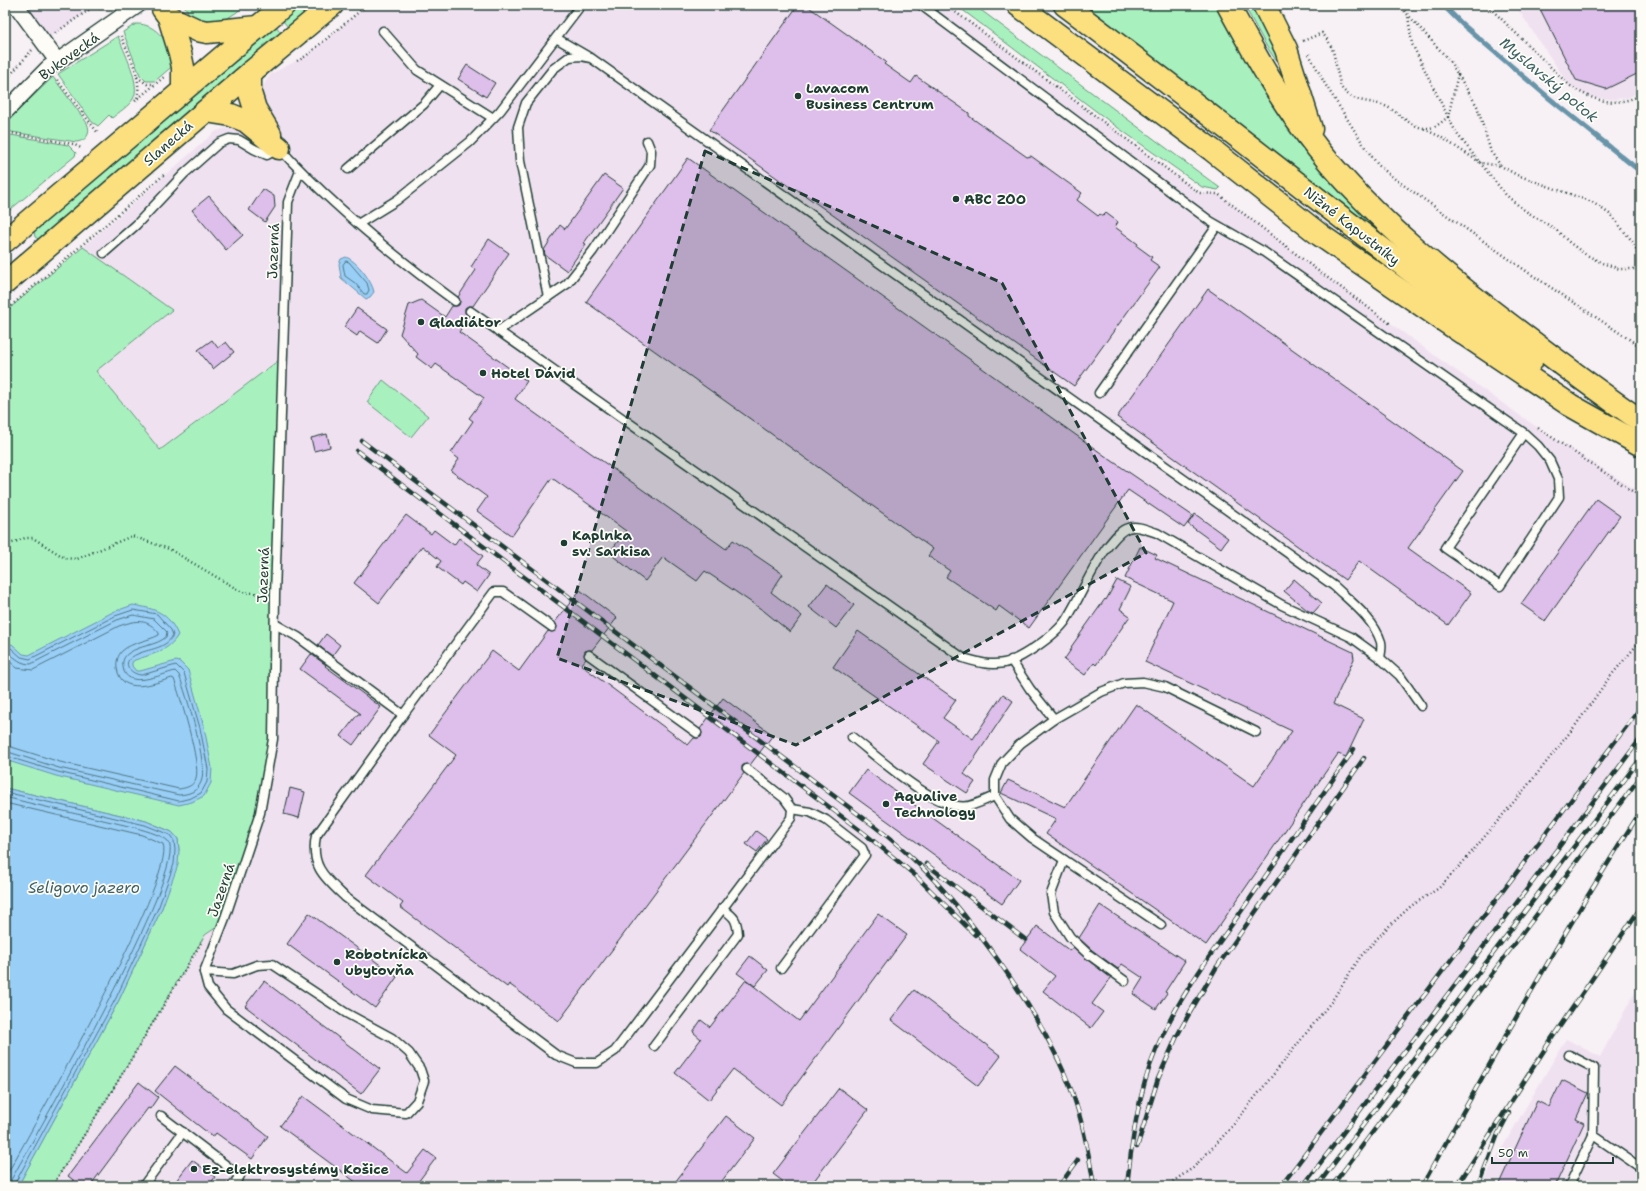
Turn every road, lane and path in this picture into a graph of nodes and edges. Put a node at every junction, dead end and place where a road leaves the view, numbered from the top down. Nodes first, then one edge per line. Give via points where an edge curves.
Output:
1 (16, 5) edge
2 (97, 5) edge
3 (138, 5) edge
4 (284, 5) edge
5 (332, 5) edge
6 (367, 5) edge
7 (581, 5) edge
8 (921, 5) edge
9 (946, 5) edge
10 (1018, 5) edge
11 (1065, 5) edge
12 (1228, 5) edge
13 (1264, 5) edge
14 (1399, 5) edge
15 (1487, 5) edge
16 (164, 11) edge
17 (1408, 15) junction
18 (112, 24) junction
19 (258, 27) junction
20 (383, 31) dead end
21 (1322, 33) dead end
22 (1299, 35) dead end
23 (556, 38) junction
24 (43, 42) junction
25 (306, 56) dead end
26 (591, 58) junction
27 (53, 65) junction
28 (250, 73) junction
29 (1458, 74) junction
30 (137, 76) junction
31 (5, 81) edge
32 (156, 84) dead end
33 (440, 85) junction
34 (183, 90) junction
35 (1641, 94) edge
36 (135, 102) dead end
37 (206, 111) junction
38 (5, 112) edge
39 (1448, 117) junction
40 (493, 118) junction
41 (1423, 128) junction
42 (5, 132) edge
43 (98, 133) dead end
44 (647, 141) dead end
45 (81, 148) dead end
46 (279, 148) junction
47 (1317, 148) junction
48 (1481, 163) junction
49 (1501, 166) junction
50 (348, 169) dead end
51 (300, 171) junction
52 (358, 224) junction
53 (1216, 226) junction
54 (5, 241) edge
55 (104, 253) dead end
56 (1641, 258) edge
57 (1641, 270) edge
58 (5, 283) edge
59 (548, 297) junction
60 (455, 301) dead end
61 (470, 311) dead end
62 (1394, 326) dead end
63 (498, 331) junction
64 (1641, 347) edge
65 (1099, 393) dead end
66 (1641, 421) edge
67 (1532, 424) dead end
68 (1524, 433) junction
69 (1641, 445) edge
70 (1641, 497) edge
71 (5, 546) edge
72 (275, 595) junction
73 (275, 624) junction
74 (552, 627) dead end
75 (1641, 640) edge
76 (589, 654) dead end
77 (1380, 658) junction
78 (1011, 660) junction
79 (1421, 706) dead end
80 (403, 715) junction
81 (1054, 719) junction
82 (1256, 732) dead end
83 (698, 733) dead end
84 (852, 737) dead end
85 (747, 769) dead end
86 (995, 796) junction
87 (792, 809) junction
88 (1064, 860) junction
89 (722, 908) junction
90 (1161, 925) dead end
91 (202, 942) dead end
92 (781, 968) dead end
93 (204, 972) junction
94 (1125, 981) dead end
95 (654, 1046) dead end
96 (1569, 1055) dead end
97 (161, 1116) dead end
98 (183, 1132) junction
99 (1593, 1135) junction
100 (1641, 1168) edge
101 (52, 1186) edge
102 (143, 1186) edge
103 (232, 1186) edge
104 (1166, 1186) edge
105 (1569, 1186) edge

1 - 24 street
2 - 18 path
2 - 24 path
3 - 18 street, Bukovecká
4 - 19 highway
5 - 28 highway, Slanecká
6 - 25 path
7 - 23 lane
8 - 53 lane
9 - 62 path via 1199,193 1218,194
10 - 69 highway via 1212,150 1320,235 1570,405
11 - 69 highway, Nižné Kapustníky via 1452,304
12 - 47 highway via 1261,66
13 - 47 highway via 1286,49
14 - 17 path
15 - 35 path via 1569,84 1584,94 1596,100 1612,102 1629,100
16 - 19 highway via 197,30 207,32
16 - 34 highway via 182,62
17 - 29 path via 1449,60
17 - 39 path via 1412,44
18 - 27 street, Bukovecká
18 - 30 path via 120,34
19 - 34 highway
20 - 33 lane via 417,70
21 - 41 path via 1334,52 1341,87 1354,99 1383,105 1411,124
22 - 64 path via 1325,84 1378,165 1529,273
23 - 26 lane
23 - 40 lane
24 - 27 street
26 - 59 lane via 569,57 553,69 526,103 518,127 520,161
26 - 77 lane via 1334,586 1373,626 1382,644
27 - 31 path via 34,48
27 - 38 street, Bukovecká
27 - 43 path
28 - 37 highway, Slanecká
28 - 46 highway via 250,92 255,109
29 - 39 path
29 - 49 path via 1477,106 1491,152
30 - 32 path via 143,82
30 - 36 path via 139,93
33 - 40 lane
33 - 50 lane via 424,104
34 - 54 highway
37 - 46 highway via 231,115 246,121
37 - 58 highway, Slanecká
39 - 41 path via 1436,127
39 - 48 path via 1457,134
40 - 52 lane via 470,142 397,200
41 - 48 path
42 - 45 path via 73,144
44 - 59 lane via 651,151 650,165 593,251 567,284
46 - 51 lane
46 - 55 lane via 267,155 239,140 229,139 219,143
47 - 66 highway via 1341,176 1425,258 1492,312
48 - 49 path
48 - 57 path via 1506,195 1524,210 1555,229 1585,254 1620,269
49 - 56 path via 1516,175 1592,202 1611,215 1632,241
51 - 52 lane
51 - 72 lane, Jazerná via 288,202
52 - 60 lane via 406,265
53 - 65 lane
53 - 68 lane via 1264,252
59 - 63 lane
61 - 63 lane
63 - 78 lane via 962,658 984,664 1006,663
67 - 70 path
68 - 68 lane via 1550,461 1558,479 1559,497 1500,586 1445,548
71 - 72 path via 25,538 33,538 65,558 77,559 132,536 169,549 242,592
72 - 73 lane, Jazerná
73 - 80 lane via 298,637
73 - 93 lane, Jazerná via 273,738 260,813
74 - 80 lane via 503,592 494,592
75 - 104 path via 1609,678 1557,749 1466,860 1440,888 1411,906 1361,956 1331,1002 1230,1129 1193,1168
76 - 83 lane
77 - 78 lane via 1351,637 1282,605 1157,533 1139,527 1126,528 1115,537 1102,554 1065,621 1049,638
77 - 79 lane via 1400,676
78 - 81 lane
80 - 89 lane via 316,836 313,848 317,865 330,883 345,897 556,1055 576,1063 597,1062 615,1051
81 - 82 lane via 1101,692 1124,683 1143,682 1165,686
81 - 86 lane via 1020,743 1002,763 996,780
84 - 86 lane via 924,792 950,805 969,806
85 - 87 lane via 784,798
86 - 88 lane via 1010,819
87 - 89 lane via 790,818
87 - 92 lane via 810,812 826,820 862,848 865,855
88 - 90 lane
88 - 94 lane via 1051,894 1054,912 1070,937 1088,954
89 - 95 lane via 734,916 738,923 738,934
91 - 101 path
93 - 93 lane via 208,987 226,1009 346,1100 372,1110 406,1113 417,1101 424,1081 420,1069 409,1053 392,1038 346,1013 272,964 257,965 233,974
96 - 99 lane via 1594,1068
97 - 98 lane
98 - 102 lane
98 - 103 lane via 240,1176
99 - 100 lane
99 - 105 lane

